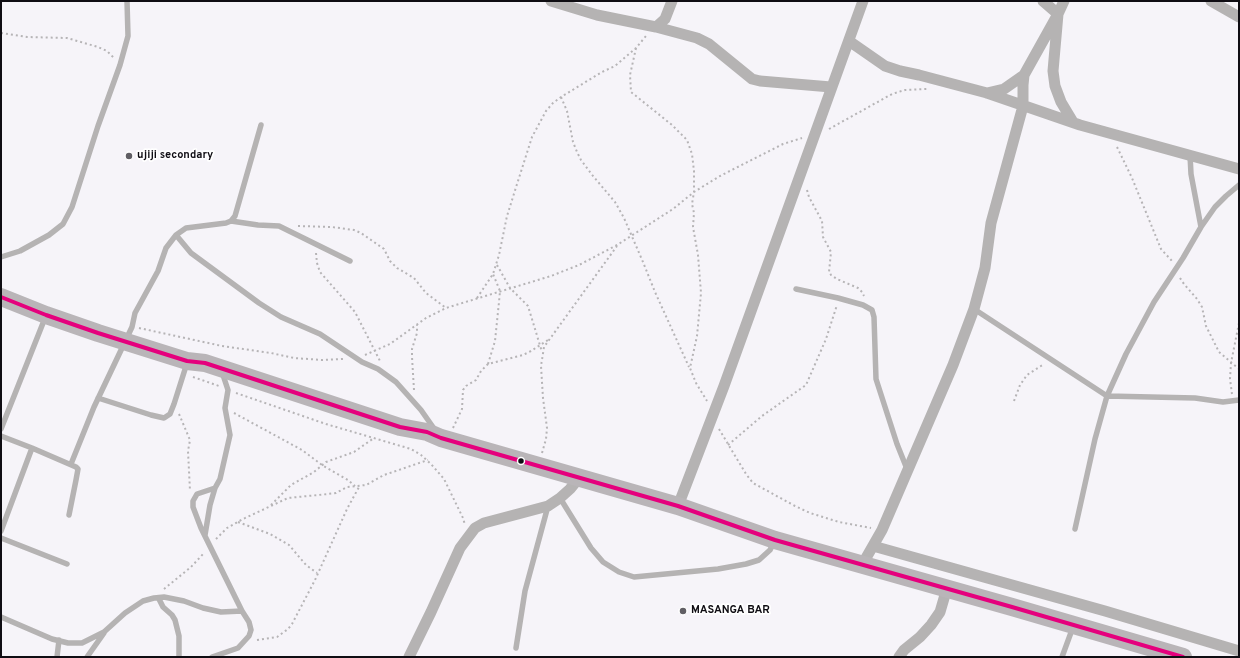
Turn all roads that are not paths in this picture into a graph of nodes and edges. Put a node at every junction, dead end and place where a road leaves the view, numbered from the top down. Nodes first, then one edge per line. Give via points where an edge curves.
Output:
1 (127, 1) edge
2 (551, 1) edge
3 (672, 1) edge
4 (863, 1) edge
5 (1043, 1) edge
6 (1064, 1) edge
7 (1211, 1) edge
8 (1058, 14) junction
9 (1239, 17) edge
10 (656, 27) junction
11 (849, 41) junction
12 (1024, 75) junction
13 (831, 87) junction
14 (987, 93) junction
15 (1023, 106) junction
16 (1073, 122) junction
17 (261, 125) dead end
18 (1190, 155) junction
19 (1239, 168) edge
20 (1239, 185) edge
21 (231, 221) junction
22 (1201, 227) junction
23 (176, 235) junction
24 (1, 257) edge
25 (350, 261) dead end
26 (796, 289) dead end
27 (1, 296) edge
28 (974, 309) junction
29 (46, 315) junction
30 (128, 334) junction
31 (185, 368) junction
32 (220, 368) junction
33 (1107, 396) junction
34 (98, 398) junction
35 (1236, 401) edge
36 (1, 429) edge
37 (1, 436) edge
38 (444, 439) junction
39 (32, 448) junction
40 (71, 464) junction
41 (908, 470) junction
42 (579, 478) junction
43 (215, 488) junction
44 (560, 498) junction
45 (548, 506) junction
46 (678, 506) junction
47 (69, 515) dead end
48 (1075, 529) dead end
49 (1, 531) edge
50 (205, 535) junction
51 (1, 538) edge
52 (775, 540) junction
53 (873, 546) junction
54 (67, 564) dead end
55 (862, 565) junction
56 (947, 588) junction
57 (156, 598) junction
58 (242, 611) junction
59 (1, 617) edge
60 (1074, 625) junction
61 (104, 632) junction
62 (59, 640) junction
63 (516, 648) dead end
64 (1239, 651) edge
65 (58, 657) edge
66 (87, 657) edge
67 (178, 657) edge
68 (212, 657) edge
69 (409, 657) edge
70 (899, 657) edge
71 (1062, 657) edge
72 (1183, 657) edge

1 - 24 lane via 128,36 72,207 63,224 49,235 20,251
2 - 10 street via 597,15
3 - 10 street via 665,19
4 - 11 street
5 - 8 street
6 - 8 street
7 - 9 street
8 - 12 street
8 - 16 street via 1053,71 1055,86
10 - 13 street via 697,38 709,44 752,79
11 - 13 street
11 - 14 street via 886,66
12 - 14 street via 1004,89
12 - 15 street
13 - 46 street via 801,175
14 - 15 street
15 - 16 street
15 - 28 street via 991,223 985,268
16 - 18 street
17 - 21 lane via 235,216
18 - 19 street
18 - 22 lane
20 - 22 lane via 1215,207
21 - 23 lane via 186,228
21 - 25 lane via 279,226
22 - 33 lane via 1154,302
23 - 30 lane via 166,248 158,271 135,313
23 - 38 lane via 191,253 259,303 281,317 320,334 396,382
26 - 41 lane via 838,298 872,310 876,379 896,444
27 - 29 main road
28 - 33 lane
28 - 41 street via 953,366
29 - 30 main road via 98,333
29 - 36 lane
30 - 31 main road
30 - 34 lane
31 - 32 main road via 205,363
31 - 34 lane via 170,414 164,418
32 - 38 main road
32 - 43 lane via 228,390 225,408 230,435 220,479
33 - 35 lane
33 - 48 lane
34 - 40 lane
37 - 39 lane
38 - 42 main road
39 - 40 lane
39 - 49 lane
40 - 47 lane via 78,469
41 - 53 street
42 - 44 street
42 - 46 main road
43 - 50 lane
43 - 50 lane via 197,494 193,501
44 - 45 street
44 - 52 lane via 591,548 603,562 618,572 634,577 746,564 759,560 770,550
45 - 63 lane via 525,591
45 - 69 street via 484,523 475,528 455,559
46 - 52 main road
50 - 58 lane
51 - 54 lane
52 - 55 main road
53 - 55 street
53 - 64 street
55 - 56 main road
56 - 60 main road
56 - 70 street via 936,619
57 - 58 lane via 184,601 221,612
57 - 61 lane via 143,601
57 - 67 lane via 175,620 179,636
58 - 68 lane via 249,622 249,636 238,648
59 - 62 lane
60 - 71 lane
60 - 72 main road
61 - 62 lane via 82,643
61 - 66 lane
62 - 65 lane

